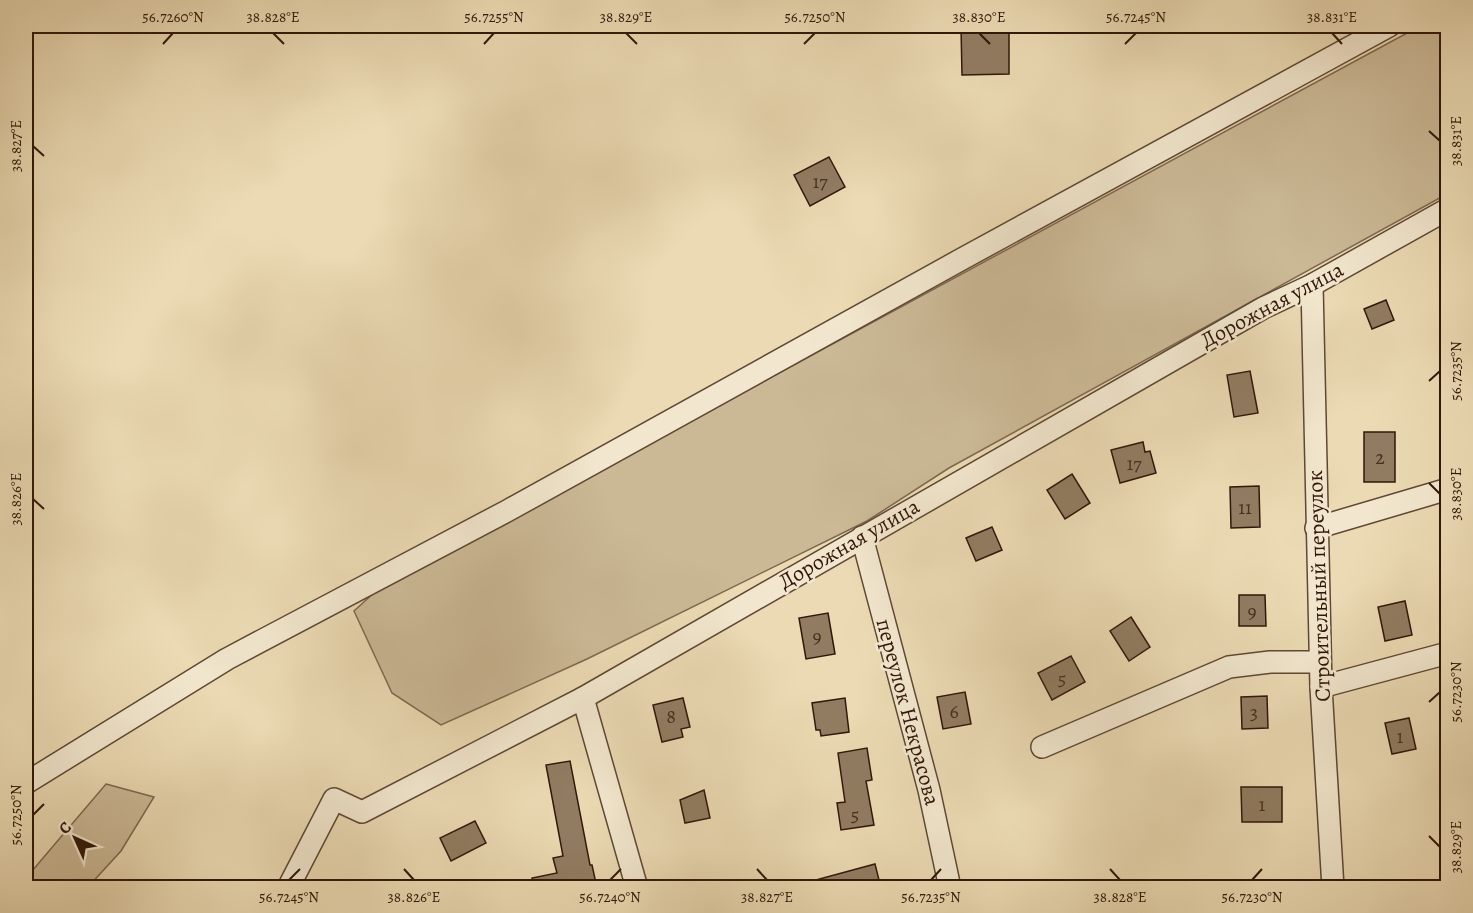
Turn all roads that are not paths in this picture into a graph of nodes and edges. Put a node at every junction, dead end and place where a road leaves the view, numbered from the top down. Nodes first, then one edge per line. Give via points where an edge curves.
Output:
1 (1389, 26) edge
2 (1448, 209) edge
3 (1312, 285) junction
4 (1448, 489) edge
5 (1316, 528) junction
6 (862, 537) junction
7 (1448, 653) edge
8 (1320, 662) junction
9 (1321, 687) junction
10 (583, 698) junction
11 (1042, 747) dead end
12 (26, 783) edge
13 (288, 888) edge
14 (637, 888) edge
15 (951, 888) edge
16 (1333, 888) edge

1 - 12 street via 507,511 227,659
2 - 3 street, Дорожная улица
3 - 5 street, Строительный переулок
3 - 6 street, Дорожная улица via 1263,308
4 - 5 street
5 - 8 street, Строительный переулок
6 - 10 street, Дорожная улица
6 - 15 street, переулок Некрасова via 930,790
7 - 9 street
8 - 9 street, Строительный переулок
8 - 11 street via 1229,667
9 - 16 street, Строительный переулок
10 - 13 street, Дорожная улица via 362,812 334,799
10 - 14 street

